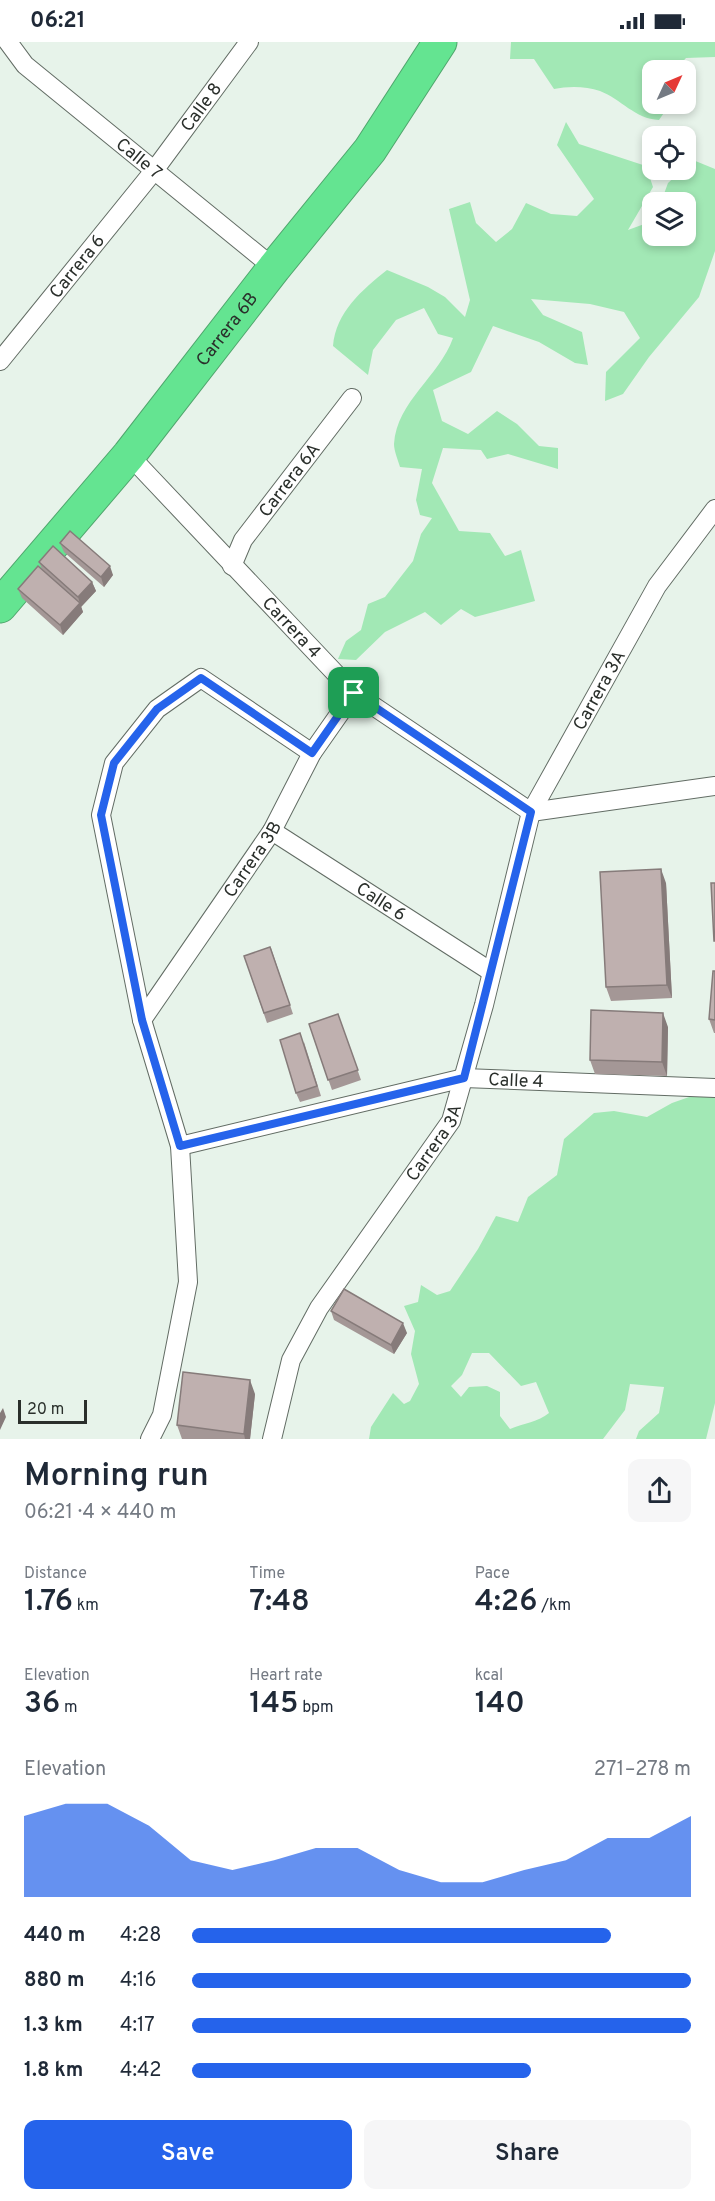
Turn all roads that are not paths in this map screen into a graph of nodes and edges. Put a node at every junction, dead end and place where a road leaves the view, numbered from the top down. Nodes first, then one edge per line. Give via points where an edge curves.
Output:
1 (8, 42) edge
2 (249, 42) edge
3 (440, 42) edge
4 (153, 172) junction
5 (274, 268) junction
6 (0, 361) edge
7 (351, 398) dead end
8 (129, 455) junction
9 (715, 509) edge
10 (232, 566) junction
11 (0, 606) edge
12 (354, 693) junction
13 (312, 753) junction
14 (715, 786) edge
15 (531, 812) junction
16 (272, 831) junction
17 (490, 971) junction
18 (142, 1020) junction
19 (464, 1078) junction
20 (715, 1088) edge
21 (180, 1146) junction
22 (150, 1439) edge
23 (272, 1439) edge

1 - 4 street, Calle 7 via 25,65
2 - 4 street, Calle 8
3 - 5 highway, Carrera 6B via 370,150
4 - 5 street, Calle 7
4 - 6 street, Carrera 6
5 - 8 highway, Carrera 6B
7 - 10 street, Carrera 6A via 243,540
8 - 10 street, Carrera 4
8 - 11 highway, Carrera 6B
9 - 15 street, Carrera 3A via 657,586
10 - 12 street, Carrera 4
12 - 13 street, Carrera 3B
12 - 15 street, Carrera 4
13 - 16 street, Carrera 3B
13 - 18 street via 201,678 157,709 114,763 101,815
14 - 15 street
15 - 17 street, Carrera 3A
16 - 17 street, Calle 6
16 - 18 street, Carrera 3B
17 - 19 street, Carrera 3A
18 - 21 street
19 - 20 street, Calle 4
19 - 21 street, Calle 4
19 - 23 street, Carrera 3A via 451,1121 319,1308 291,1360
21 - 22 street via 188,1282 162,1415

